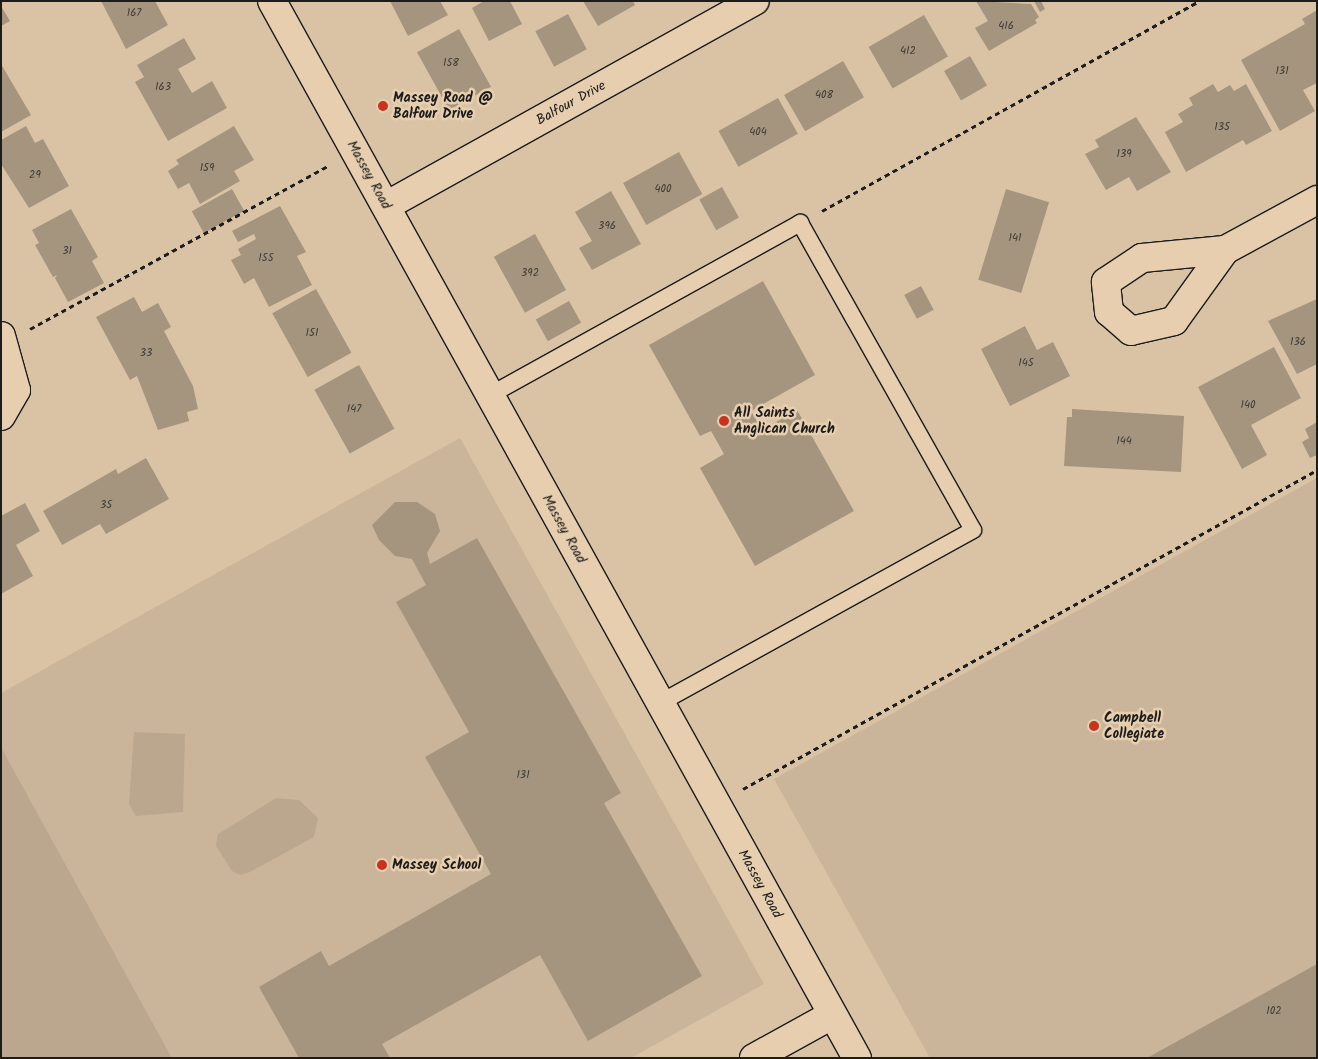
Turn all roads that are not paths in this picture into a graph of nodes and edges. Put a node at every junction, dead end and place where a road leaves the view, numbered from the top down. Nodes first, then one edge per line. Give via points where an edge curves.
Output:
1 (272, 1) edge
2 (752, 2) edge
3 (1317, 200) edge
4 (386, 206) junction
5 (1225, 250) dead end
6 (3, 339) edge
7 (490, 395) junction
8 (1, 416) edge
9 (660, 703) junction
10 (832, 1014) junction
11 (754, 1058) edge
12 (857, 1058) edge

1 - 4 street, Massey Road
2 - 4 street, Balfour Drive
3 - 5 street
4 - 7 street, Massey Road
6 - 8 street via 16,390
7 - 9 street, Massey Road
7 - 9 lane via 800,223 973,530
9 - 10 street, Massey Road
10 - 11 street
10 - 12 street, Massey Road

